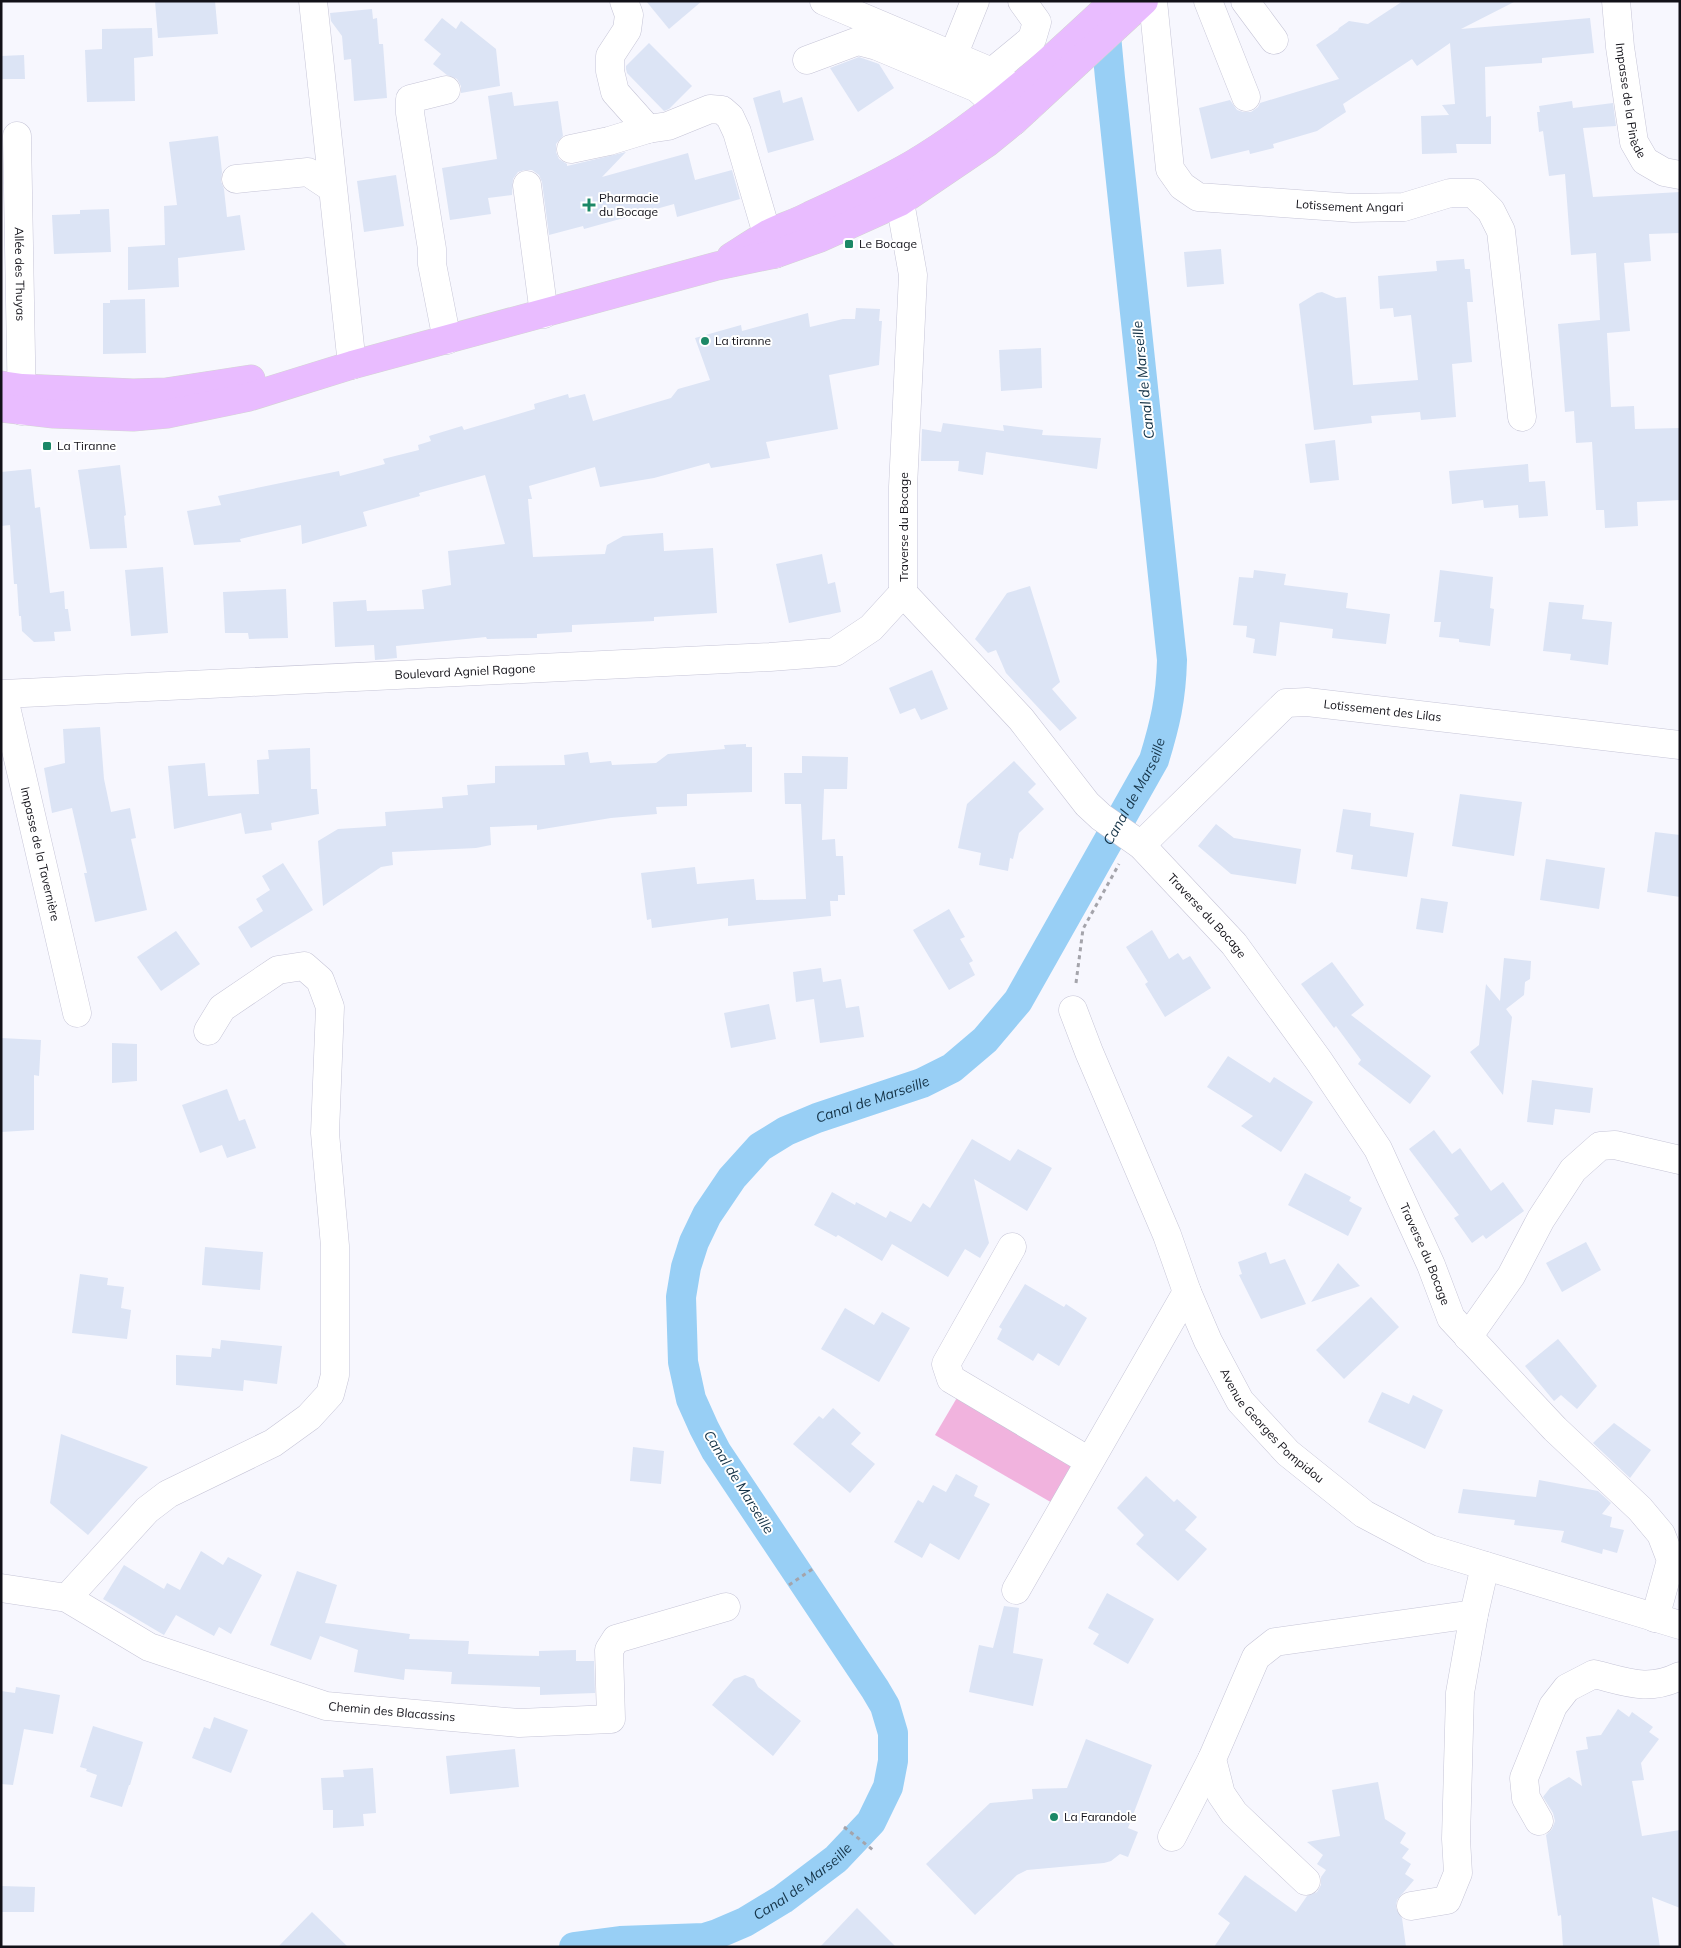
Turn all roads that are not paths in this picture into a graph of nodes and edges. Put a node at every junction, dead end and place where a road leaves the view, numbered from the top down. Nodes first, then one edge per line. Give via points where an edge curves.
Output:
1 (312, 1) edge
2 (624, 1) edge
3 (824, 1) edge
4 (975, 1) edge
5 (1022, 1) edge
6 (1144, 1) edge
7 (1154, 1) edge
8 (1208, 1) edge
9 (1245, 1) edge
10 (1616, 1) edge
11 (1119, 11) edge
12 (1274, 40) dead end
13 (949, 55) junction
14 (807, 60) dead end
15 (992, 72) junction
16 (446, 90) dead end
17 (1246, 97) dead end
18 (1014, 105) junction
19 (648, 129) junction
20 (18, 136) dead end
21 (571, 150) dead end
22 (1680, 175) edge
23 (236, 179) dead end
24 (527, 185) dead end
25 (332, 188) junction
26 (893, 190) junction
27 (771, 244) junction
28 (544, 314) junction
29 (447, 340) junction
30 (352, 365) junction
31 (12, 398) edge
32 (1522, 417) dead end
33 (903, 593) junction
34 (2, 691) edge
35 (1680, 745) edge
36 (1134, 840) junction
37 (1073, 1010) road end
38 (77, 1013) dead end
39 (208, 1031) dead end
40 (1680, 1160) edge
41 (1012, 1247) dead end
42 (1187, 1292) junction
43 (1468, 1338) junction
44 (1089, 1461) junction
45 (1675, 1563) edge
46 (1485, 1566) junction
47 (1, 1588) edge
48 (1016, 1590) dead end
49 (67, 1598) junction
50 (726, 1608) dead end
51 (1474, 1614) junction
52 (1667, 1621) edge
53 (1680, 1676) edge
54 (1212, 1758) junction
55 (1539, 1821) dead end
56 (1172, 1837) dead end
57 (1306, 1881) dead end
58 (1411, 1906) dead end

1 - 25 street
2 - 19 street via 629,15 627,30 610,56 610,71 615,92
3 - 13 street
4 - 13 street via 957,46
5 - 15 street via 1037,22 1032,39
6 - 11 main road
7 - 32 street, Lotissement Angari via 1170,169 1182,186 1198,197 1353,208 1404,207 1450,193 1473,193 1491,211 1501,231
8 - 17 street
9 - 12 street
10 - 22 street, Impasse de la Pinède via 1634,142 1646,161 1664,172
11 - 18 main road
13 - 15 street
14 - 18 street via 858,41 878,46
15 - 18 street
16 - 29 street via 410,99 410,113 432,264
18 - 26 main road via 987,143
19 - 21 street
19 - 27 street via 668,126 710,109 722,110 730,117
20 - 31 street, Allée des Thuyas
23 - 25 street via 308,172
24 - 28 street
25 - 30 street
26 - 27 main road via 820,238
26 - 33 street, Traverse du Bocage via 913,275 903,487
27 - 28 main road via 717,266
28 - 29 main road
29 - 30 main road
30 - 31 main road via 313,376 250,380 166,392
33 - 34 street, Boulevard Agniel Ragone via 871,628 835,652
33 - 36 street, Traverse du Bocage via 1021,719 1087,804
34 - 38 street, Impasse de la Tavernière
35 - 36 street, Lotissement des Lilas via 1307,702 1286,703
36 - 43 street, Traverse du Bocage via 1234,944 1378,1149 1431,1265 1451,1318
37 - 42 street, Avenue Georges Pompidou via 1167,1235
39 - 49 street via 222,1008 278,970 304,966 320,980 330,1007 325,1133 336,1246 335,1375 330,1394 309,1417 273,1443 168,1494 147,1510
40 - 43 street via 1615,1145 1600,1146 1573,1170 1541,1219 1511,1276
41 - 44 street via 946,1364 951,1379
42 - 44 street
42 - 46 street, Avenue Georges Pompidou via 1208,1341 1240,1401 1288,1453 1364,1514 1430,1549
43 - 45 street, Traverse du Bocage via 1555,1429 1640,1509 1661,1534
44 - 48 street
45 - 52 street, Traverse du Bocage
46 - 51 street
46 - 52 street, Avenue Georges Pompidou
47 - 49 street, Chemin des Blacassins
49 - 50 street, Chemin des Blacassins via 149,1647 326,1706 519,1723 610,1719 609,1650 616,1640
51 - 54 street via 1275,1642 1256,1657
51 - 58 street via 1460,1693 1458,1874 1447,1900
53 - 55 street via 1644,1686 1594,1674 1567,1688 1553,1706 1524,1778 1526,1798
54 - 56 street
54 - 57 street via 1221,1794 1234,1813

